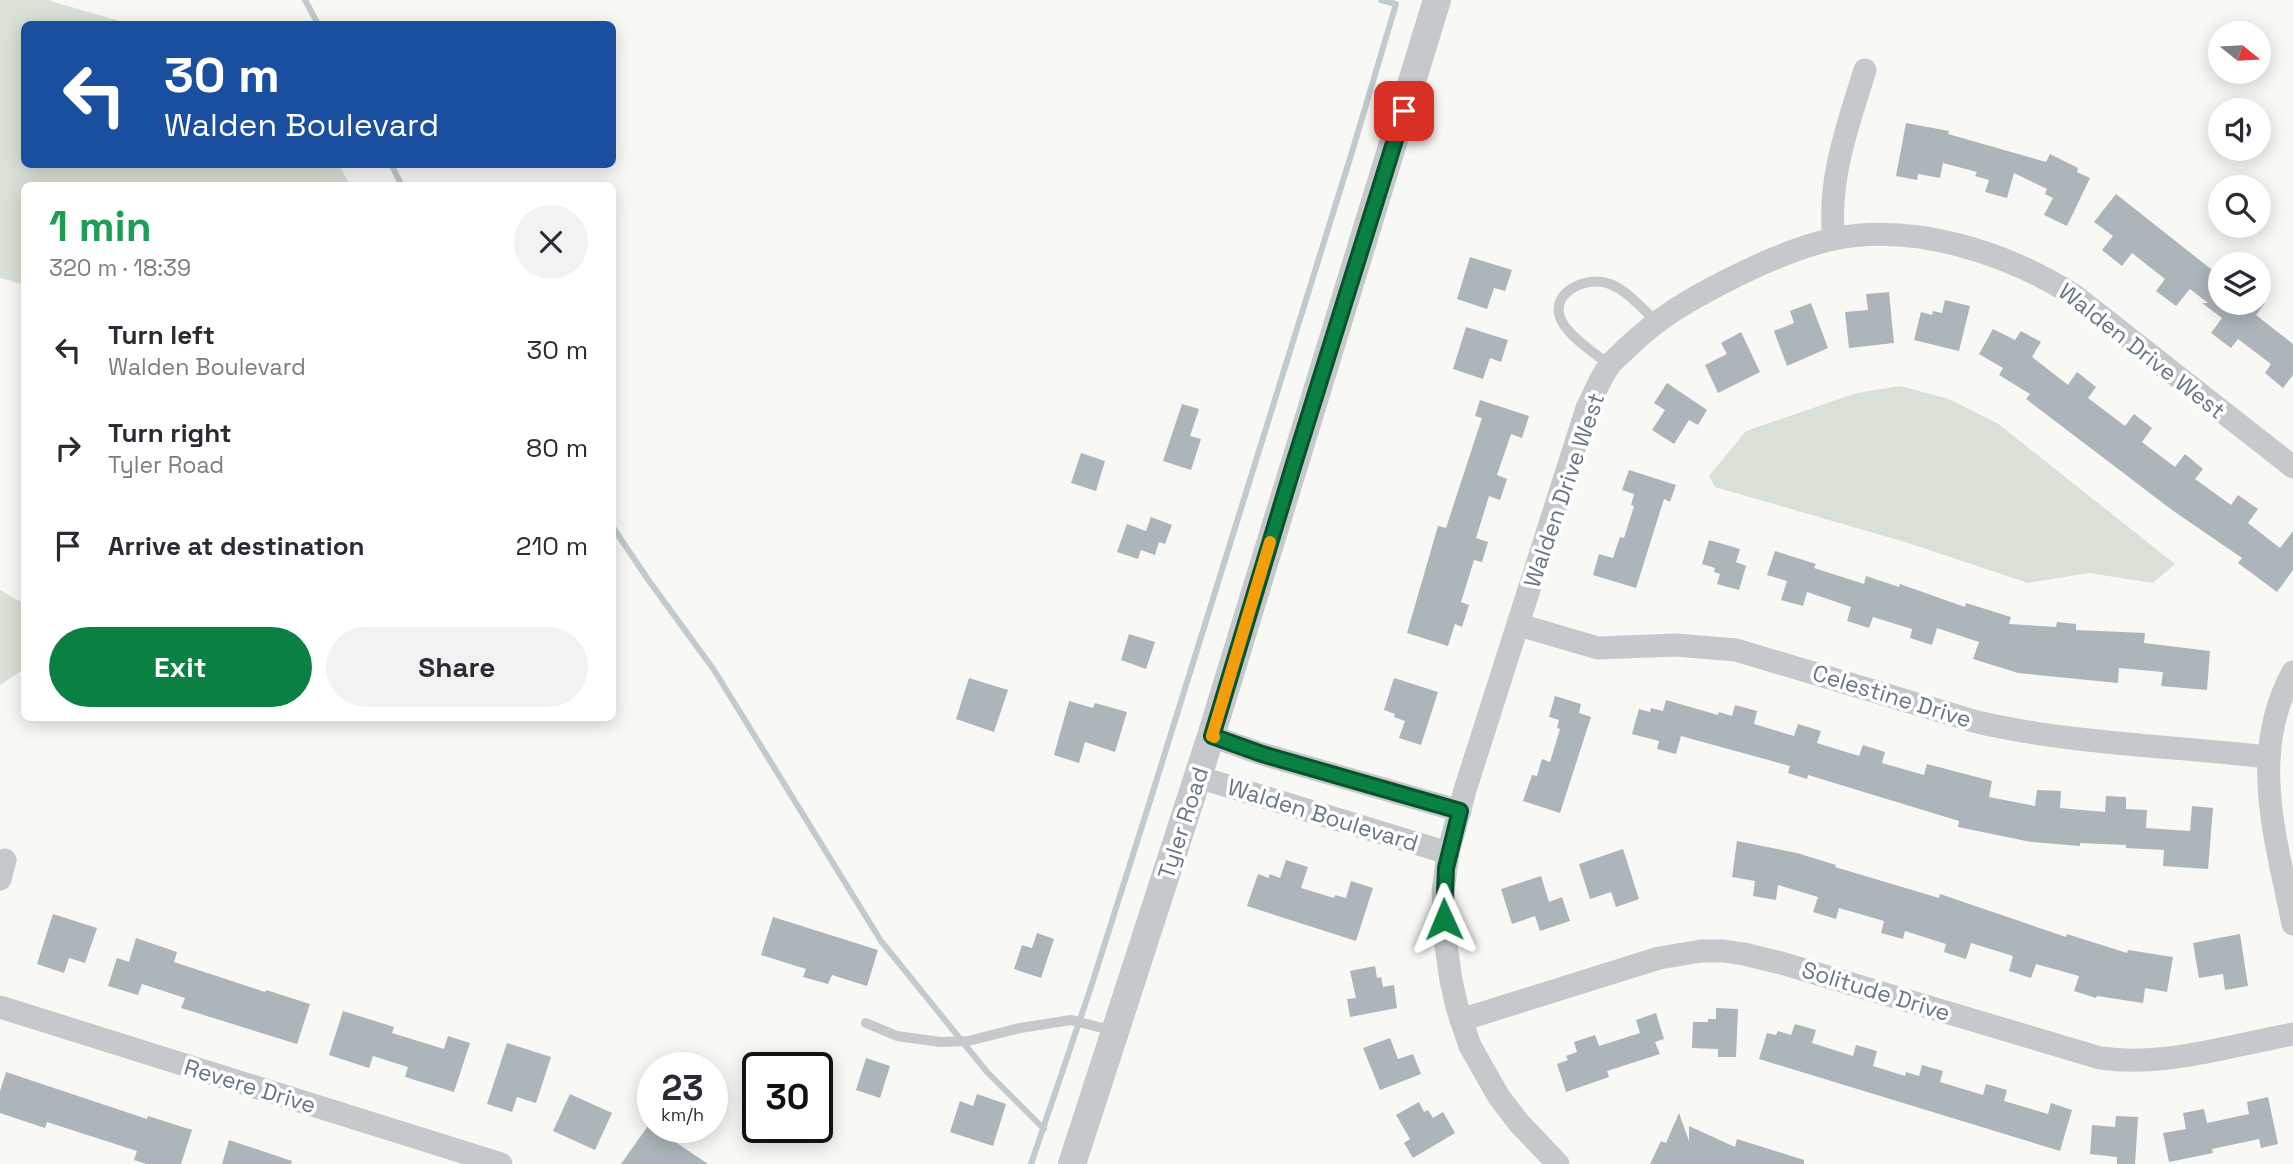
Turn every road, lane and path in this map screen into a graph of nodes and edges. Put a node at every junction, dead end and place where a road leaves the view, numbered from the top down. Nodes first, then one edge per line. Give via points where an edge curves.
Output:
1 (1437, 0) edge
2 (1865, 70) dead end
3 (1833, 239) junction
4 (1657, 322) junction
5 (1609, 365) junction
6 (2293, 467) edge
7 (1519, 625) junction
8 (2293, 672) edge
9 (1212, 736) junction
10 (2269, 757) junction
11 (1198, 777) junction
12 (1460, 811) junction
13 (1448, 853) junction
14 (2293, 924) edge
15 (0, 1007) edge
16 (1461, 1020) junction
17 (866, 1023) dead end
18 (1115, 1031) junction
19 (2293, 1034) edge
20 (501, 1164) edge
21 (1072, 1164) edge
22 (1558, 1164) edge

1 - 9 street, Tyler Road
2 - 3 street via 1835,176
3 - 4 street, Walden Drive West via 1775,256 1679,304
3 - 6 street, Walden Drive West via 1885,234 1956,244 2046,277
4 - 5 street, Walden Drive West
4 - 5 lane via 1609,284 1591,281 1573,286 1563,296 1563,323
5 - 7 street, Walden Drive West via 1587,408
7 - 10 street, Celestine Drive via 1598,648 1676,645 1736,650 2009,729
7 - 12 street, Walden Drive West
8 - 10 street via 2276,714
9 - 11 street, Tyler Road
9 - 12 street, Walden Boulevard
10 - 14 street via 2272,816
11 - 13 street, Walden Boulevard
11 - 18 street, Tyler Road
12 - 13 street, Walden Drive West
13 - 16 street, Walden Drive West via 1443,892 1446,946
15 - 20 street, Revere Drive
16 - 19 street, Solitude Drive via 1659,958 1724,951 1781,962 2100,1058 2169,1059
16 - 22 street, Walden Drive West via 1499,1097
17 - 18 lane via 897,1036 940,1042 968,1041 1071,1020
18 - 21 street, Tyler Road

